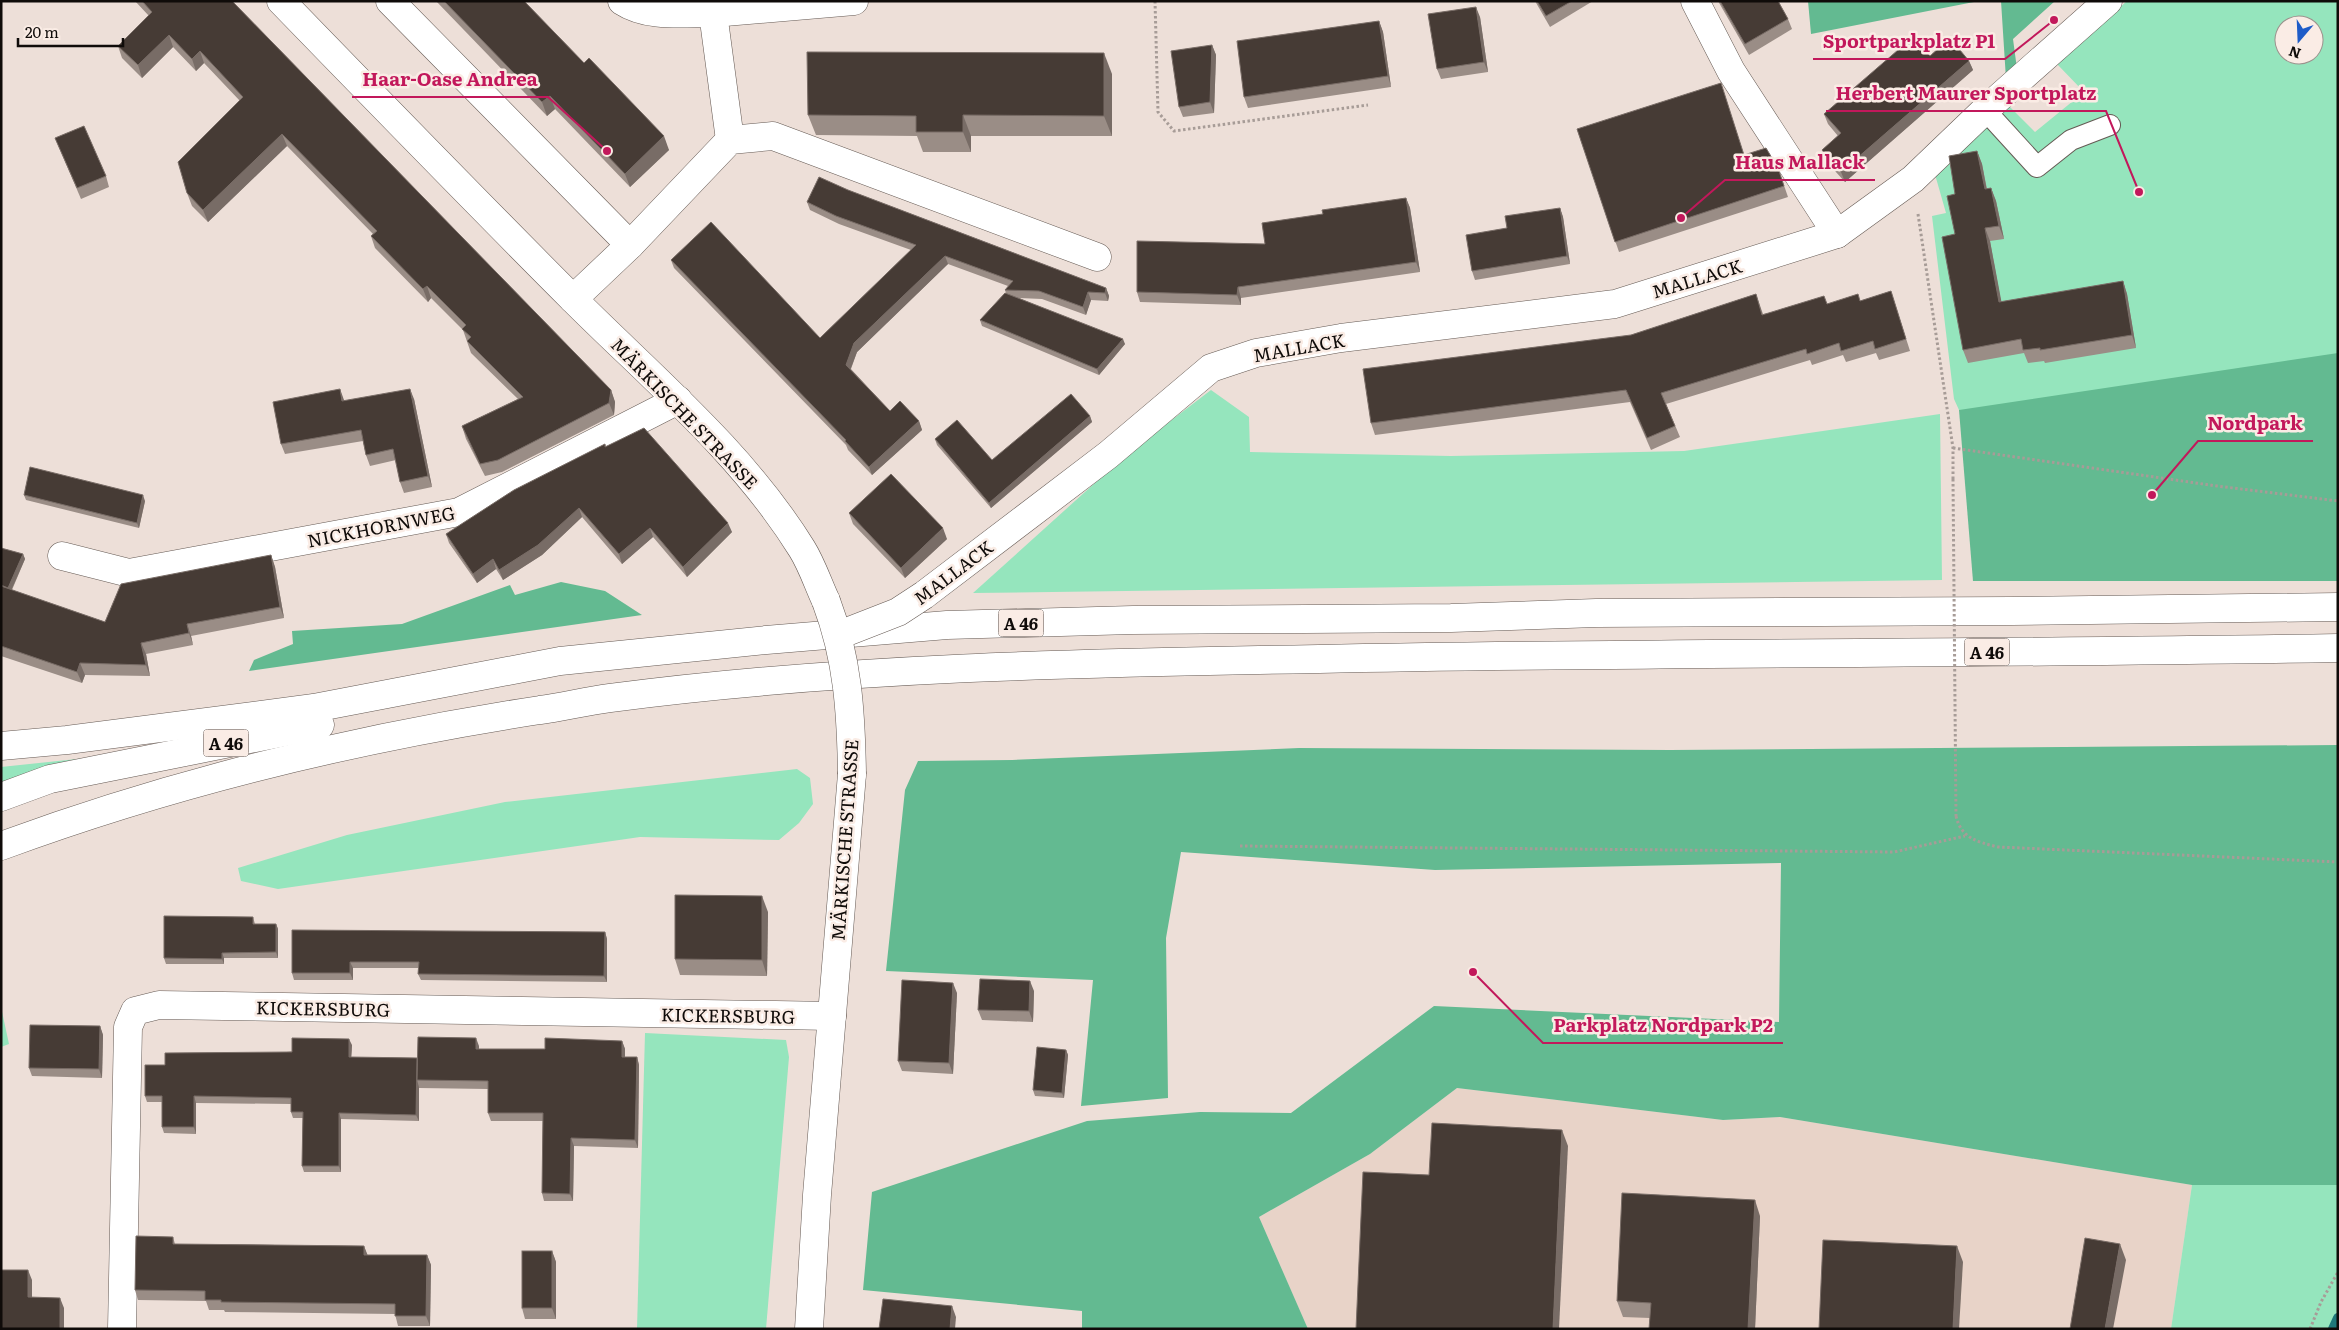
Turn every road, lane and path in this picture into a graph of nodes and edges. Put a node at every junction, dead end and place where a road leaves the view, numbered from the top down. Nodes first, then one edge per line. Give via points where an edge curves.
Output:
1 (281, 1) edge
2 (390, 1) edge
3 (622, 1) edge
4 (854, 1) edge
5 (1155, 1) edge
6 (1695, 1) edge
7 (2108, 1) edge
8 (713, 13) junction
9 (1368, 105) dead end
10 (1985, 110) junction
11 (2110, 125) dead end
12 (730, 140) junction
13 (1913, 179) junction
14 (1837, 234) junction
15 (630, 245) junction
16 (1096, 257) dead end
17 (573, 299) junction
18 (678, 400) junction
19 (1953, 448) junction
20 (2338, 500) edge
21 (62, 556) dead end
22 (2338, 607) edge
23 (839, 635) junction
24 (2338, 648) edge
25 (450, 684) junction
26 (1, 746) edge
27 (1, 797) edge
28 (1965, 836) junction
29 (1, 846) edge
30 (1240, 846) dead end
31 (2338, 862) edge
32 (832, 1016) junction
33 (2338, 1272) edge
34 (122, 1329) edge
35 (809, 1329) edge
36 (2310, 1329) edge

1 - 17 main road, MÄRKISCHE STRASSE
2 - 15 main road
3 - 8 main road via 658,13
4 - 8 main road
5 - 9 path via 1158,112 1174,131
6 - 14 main road via 1731,71
7 - 10 main road, MALLACK
8 - 12 main road
10 - 11 lane via 2037,167 2070,140
10 - 13 main road, MALLACK
12 - 15 main road
12 - 16 main road via 773,136
13 - 14 main road, MALLACK
13 - 19 path
14 - 23 main road, MALLACK, bridge via 1615,304 1341,338 1256,353 1211,368 1108,455 924,595 898,612
15 - 17 main road
17 - 18 main road, MÄRKISCHE STRASSE
18 - 21 main road, NICKHORNWEG via 459,512 129,573
18 - 23 main road, MÄRKISCHE STRASSE, bridge via 740,465 770,502 803,551
19 - 20 path
19 - 28 path, bridge via 1956,816 1958,827
22 - 25 main road, A 46 via 1596,613 947,625 560,662
23 - 32 main road, MÄRKISCHE STRASSE, bridge via 847,685 852,774
24 - 29 main road, A 46 via 1239,660 887,672 717,686 476,719 226,774
25 - 26 main road via 314,708
25 - 27 main road, A 46 via 352,719 60,777
28 - 30 path via 1894,852
28 - 31 path via 1998,847
32 - 34 main road, KICKERSBURG via 159,1005 135,1011 128,1027
32 - 35 main road, MÄRKISCHE STRASSE
33 - 36 path

